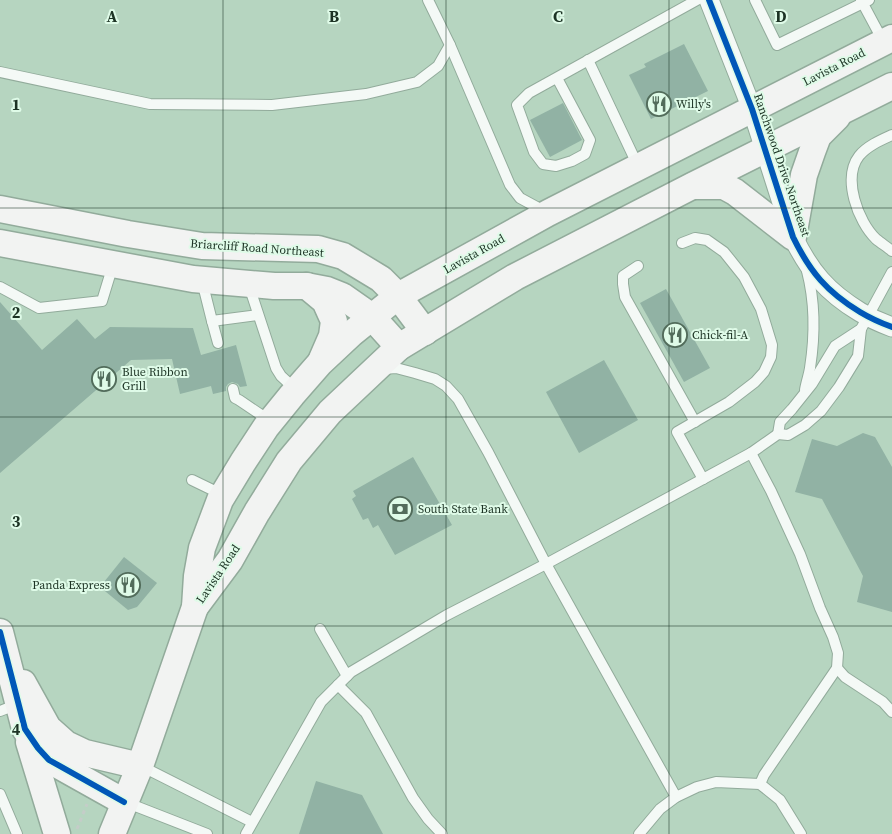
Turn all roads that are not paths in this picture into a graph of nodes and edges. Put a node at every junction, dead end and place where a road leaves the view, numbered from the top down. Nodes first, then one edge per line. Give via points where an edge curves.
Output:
1 (428, 0) edge
2 (697, 0) edge
3 (709, 0) edge
4 (755, 0) edge
5 (864, 1) edge
6 (888, 40) edge
7 (450, 45) junction
8 (588, 60) junction
9 (0, 72) edge
10 (557, 78) junction
11 (892, 86) edge
12 (752, 109) junction
13 (843, 110) junction
14 (892, 134) edge
15 (766, 149) junction
16 (638, 167) junction
17 (692, 186) junction
18 (0, 209) edge
19 (548, 214) junction
20 (0, 243) edge
21 (682, 243) dead end
22 (799, 248) junction
23 (892, 251) edge
24 (113, 265) junction
25 (638, 266) dead end
26 (892, 272) edge
27 (202, 280) junction
28 (252, 284) junction
29 (306, 286) junction
30 (0, 287) edge
31 (398, 296) junction
32 (258, 315) junction
33 (372, 317) junction
34 (212, 320) junction
35 (864, 323) junction
36 (892, 327) edge
37 (425, 332) junction
38 (218, 343) dead end
39 (399, 347) junction
40 (320, 363) junction
41 (374, 370) junction
42 (233, 389) dead end
43 (296, 390) junction
44 (805, 393) junction
45 (271, 421) junction
46 (694, 422) junction
47 (778, 434) junction
48 (751, 453) junction
49 (702, 479) junction
50 (192, 480) dead end
51 (224, 495) junction
52 (546, 564) junction
53 (195, 607) junction
54 (320, 629) dead end
55 (836, 668) junction
56 (347, 676) junction
57 (338, 685) junction
58 (16, 704) edge
59 (892, 712) edge
60 (25, 729) junction
61 (140, 766) junction
62 (760, 784) junction
63 (0, 794) edge
64 (676, 797) junction
65 (124, 802) junction
66 (252, 822) junction
67 (17, 834) edge
68 (57, 834) edge
69 (112, 834) edge
70 (207, 834) edge
71 (246, 834) edge
72 (442, 834) edge
73 (639, 834) edge
74 (801, 834) edge

1 - 7 lane
2 - 8 lane
3 - 12 street, Ranchwood Drive Northeast
4 - 5 lane via 777,45
5 - 6 lane
6 - 12 main road, Lavista Road
7 - 9 lane via 438,66 417,82 366,94 272,105 150,104
7 - 19 lane via 510,185 520,198
8 - 10 lane
8 - 16 lane
10 - 10 lane via 529,93 517,105 534,152 543,164 556,166 585,154 590,140
11 - 13 main road, Lavista Road
12 - 15 street, Ranchwood Drive Northeast
12 - 16 main road, Lavista Road
13 - 15 main road, Lavista Road
13 - 22 main road via 818,136 804,175
14 - 23 lane via 858,157 853,170 852,189 856,207 866,225 875,238
15 - 17 main road, Lavista Road
15 - 22 street, Ranchwood Drive Northeast
16 - 19 main road, Lavista Road
17 - 22 main road via 724,186 735,192
17 - 37 main road, Lavista Road via 515,277
18 - 31 main road, Briarcliff Road Northeast via 202,246 318,249 343,256 381,279
19 - 31 main road, Lavista Road
20 - 24 main road
21 - 46 lane via 695,238 707,240 724,252 762,309 772,345 771,357 755,382
22 - 35 street, Ranchwood Drive Northeast via 810,269
22 - 44 lane via 810,284 813,331
24 - 27 main road
24 - 30 lane via 102,300 39,308
25 - 46 lane via 623,276 625,297
26 - 35 lane
27 - 28 main road
27 - 34 lane
28 - 29 main road
28 - 32 lane
29 - 33 main road via 342,296
29 - 40 main road via 325,300 334,321 332,336
31 - 33 main road, Lavista Road
31 - 37 main road, Briarcliff Road Northeast
32 - 34 lane
32 - 43 lane via 276,368
33 - 39 main road
33 - 40 main road, Lavista Road
34 - 38 lane
35 - 36 street, Ranchwood Drive Northeast
35 - 44 lane via 835,346
35 - 47 lane via 858,356 821,411 788,435
37 - 39 main road, Lavista Road
39 - 41 main road, Lavista Road
40 - 43 main road, Lavista Road
41 - 52 lane via 396,368 435,379 458,399
41 - 53 main road, Lavista Road via 330,412 289,461 230,560
42 - 45 lane via 236,398
43 - 45 main road, Lavista Road
44 - 47 lane via 780,422
45 - 51 main road, Lavista Road
46 - 49 lane via 678,432
47 - 48 lane
48 - 49 lane
48 - 55 lane via 800,554 833,637 838,653
49 - 52 lane
50 - 51 lane
51 - 53 main road, Lavista Road via 202,548
52 - 56 lane via 447,615
52 - 64 lane
53 - 61 main road, Lavista Road
54 - 56 lane
55 - 59 lane
55 - 62 lane
56 - 57 lane
57 - 66 lane via 322,702
57 - 72 lane via 366,712 414,798
58 - 60 main road
58 - 61 main road via 66,744 85,753
60 - 65 main road via 49,760
60 - 68 main road
61 - 65 main road, Lavista Road
61 - 66 lane
62 - 64 lane via 716,782 697,786
62 - 74 lane via 780,800
63 - 67 lane
64 - 73 lane via 660,809
65 - 69 main road, Lavista Road
65 - 70 lane
66 - 71 lane

